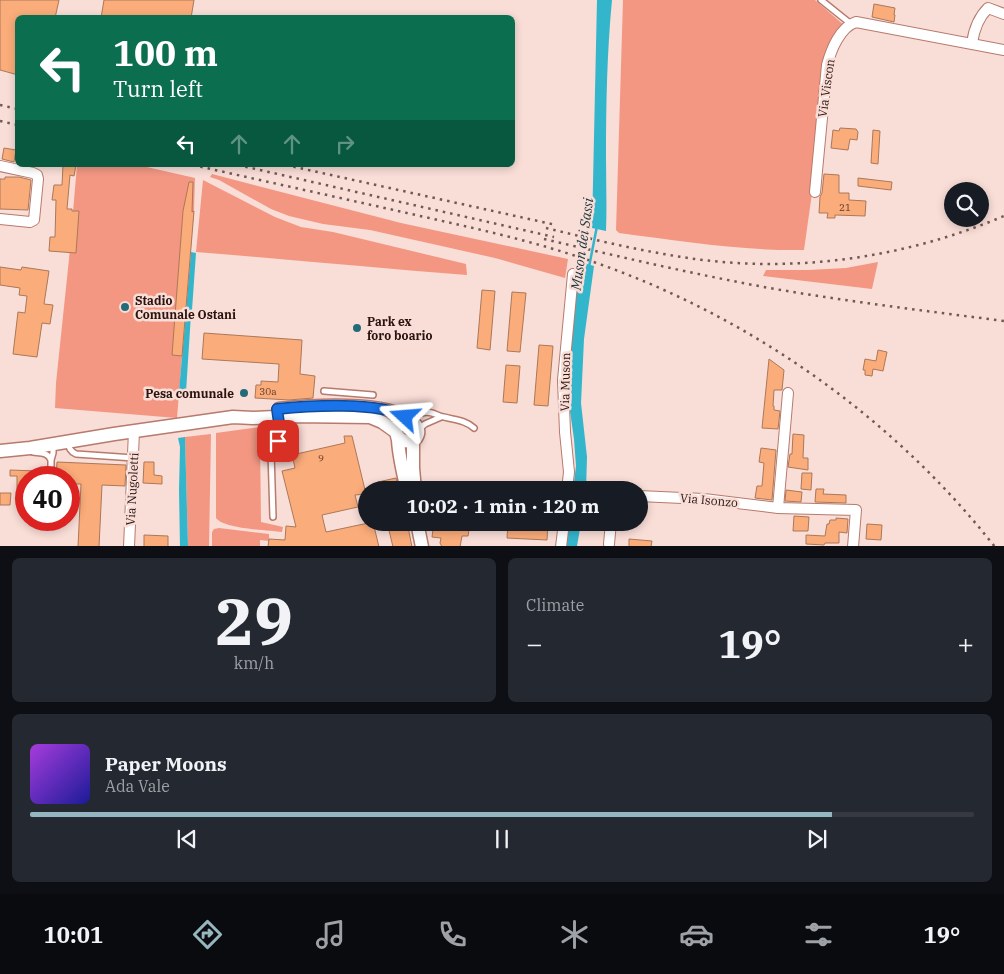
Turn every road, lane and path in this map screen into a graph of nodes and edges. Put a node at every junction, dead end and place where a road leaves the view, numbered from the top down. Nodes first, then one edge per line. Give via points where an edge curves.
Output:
1 (820, 0) edge
2 (1004, 14) edge
3 (851, 24) junction
4 (972, 43) junction
5 (1004, 50) edge
6 (0, 166) edge
7 (815, 192) dead end
8 (0, 219) edge
9 (573, 274) dead end
10 (324, 392) dead end
11 (349, 393) junction
12 (788, 394) dead end
13 (374, 395) dead end
14 (348, 407) junction
15 (277, 413) junction
16 (326, 416) junction
17 (442, 417) junction
18 (381, 421) junction
19 (412, 428) junction
20 (474, 428) dead end
21 (134, 431) junction
22 (397, 433) junction
23 (68, 442) junction
24 (52, 444) junction
25 (3, 451) edge
26 (134, 458) junction
27 (51, 460) junction
28 (51, 466) edge
29 (405, 481) edge
30 (414, 481) edge
31 (568, 481) edge
32 (648, 496) edge
33 (778, 508) junction
34 (274, 517) dead end
35 (419, 531) edge
36 (563, 531) edge
37 (610, 531) edge
38 (609, 544) dead end
39 (129, 546) edge
40 (422, 546) edge
41 (561, 546) edge
42 (853, 546) edge

1 - 3 lane
2 - 4 street via 988,8 977,22
3 - 4 street via 856,22
3 - 7 street, Via Viscon via 832,48 826,65
4 - 5 street
6 - 8 street via 33,173 38,179 34,220
9 - 31 street, Via Muson via 563,380
10 - 11 lane
11 - 13 lane
11 - 14 lane
12 - 33 street
14 - 15 street via 321,406
14 - 16 street via 345,411 331,412
14 - 18 street via 351,411 375,415
14 - 19 street via 401,414
15 - 16 street
15 - 21 street
15 - 34 lane via 280,430 271,452
16 - 18 street via 370,417
17 - 19 lane
17 - 19 lane via 431,413 418,414 414,416
17 - 20 lane via 460,420
18 - 22 street
19 - 22 street via 400,423
19 - 22 street via 411,441 403,441
19 - 30 street
21 - 23 street
21 - 26 street, Via Nugoletti
22 - 29 street
23 - 24 street
23 - 26 lane via 69,450 76,454
24 - 25 street
24 - 27 lane
25 - 27 lane via 43,453
26 - 39 street, Via Nugoletti
27 - 28 lane
32 - 33 street, Via Isonzo
33 - 42 street, Via Isonzo via 856,510
35 - 40 street
36 - 41 street
37 - 38 street

